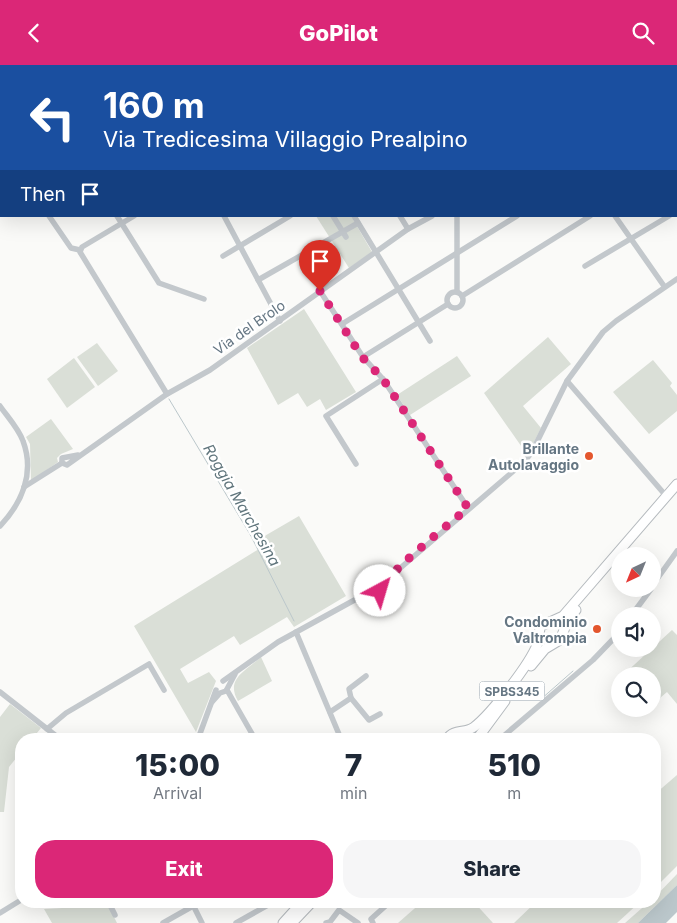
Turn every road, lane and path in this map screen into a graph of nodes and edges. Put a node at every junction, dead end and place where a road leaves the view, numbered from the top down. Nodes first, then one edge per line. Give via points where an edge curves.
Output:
1 (50, 217) edge
2 (118, 217) edge
3 (132, 217) edge
4 (225, 217) edge
5 (288, 217) edge
6 (335, 217) edge
7 (355, 217) edge
8 (401, 217) edge
9 (430, 217) edge
10 (457, 217) edge
11 (515, 217) edge
12 (588, 217) edge
13 (616, 217) edge
14 (668, 217) edge
15 (122, 223) junction
16 (358, 223) junction
17 (408, 229) junction
18 (344, 235) junction
19 (631, 238) junction
20 (240, 247) junction
21 (81, 249) junction
22 (376, 253) junction
23 (457, 253) junction
24 (222, 256) dead end
25 (585, 265) dead end
26 (677, 279) edge
27 (258, 280) junction
28 (664, 286) junction
29 (398, 290) junction
30 (320, 291) junction
31 (459, 294) junction
32 (204, 299) dead end
33 (448, 304) junction
34 (280, 321) junction
35 (419, 323) junction
36 (342, 324) junction
37 (430, 341) dead end
38 (362, 357) junction
39 (383, 379) junction
40 (567, 381) junction
41 (168, 394) junction
42 (0, 406) edge
43 (356, 464) dead end
44 (677, 484) edge
45 (24, 487) junction
46 (665, 499) junction
47 (468, 508) junction
48 (0, 526) edge
49 (628, 547) edge
50 (677, 551) edge
51 (399, 568) junction
52 (611, 568) edge
53 (661, 574) edge
54 (382, 584) junction
55 (393, 586) junction
56 (365, 593) junction
57 (380, 593) junction
58 (549, 622) junction
59 (296, 632) junction
60 (562, 632) junction
61 (539, 634) junction
62 (611, 642) edge
63 (553, 644) junction
64 (366, 676) dead end
65 (223, 689) junction
66 (164, 690) dead end
67 (0, 692) edge
68 (351, 698) junction
69 (330, 712) junction
70 (380, 714) dead end
71 (47, 729) junction
72 (460, 730) junction
73 (52, 733) edge
74 (200, 733) edge
75 (251, 733) edge
76 (339, 733) edge
77 (452, 733) edge
78 (468, 733) edge
79 (481, 733) edge
80 (507, 733) edge
81 (15, 904) edge
82 (112, 908) edge
83 (186, 908) edge
84 (194, 908) edge
85 (263, 908) edge
86 (297, 908) edge
87 (306, 908) edge
88 (383, 908) edge
89 (0, 913) edge
90 (115, 915) dead end
91 (202, 922) edge
92 (163, 923) edge
93 (236, 923) edge
94 (283, 923) edge
95 (292, 923) edge
96 (326, 923) edge
97 (358, 923) edge
98 (374, 923) edge

1 - 21 street via 72,248
2 - 15 street
3 - 15 street
4 - 20 street
5 - 20 street
6 - 18 street
7 - 16 street
8 - 17 street
9 - 17 street, Via del Brolo
10 - 23 street
11 - 23 street
12 - 31 street
13 - 19 street
14 - 19 street
15 - 21 street
15 - 32 street via 159,283
16 - 18 street
16 - 22 street
17 - 22 street, Via del Brolo
18 - 27 street
19 - 25 street
19 - 28 street
20 - 24 street
20 - 27 street
21 - 41 street via 84,261
22 - 29 street
22 - 30 street, Via del Brolo
23 - 29 street
23 - 31 street
26 - 28 street
27 - 34 street
28 - 40 street via 609,326
29 - 35 street
29 - 36 street
30 - 34 street, Via del Brolo
30 - 36 street
31 - 33 street via 449,294
31 - 33 street via 463,301 460,307
33 - 35 street
34 - 41 street, Via del Brolo via 210,370
35 - 37 street
35 - 38 street
36 - 38 street
38 - 39 street
39 - 43 street via 326,416
39 - 47 street
40 - 46 street
40 - 47 street via 532,452
41 - 45 street, Via del Brolo via 78,455 62,458 62,463
42 - 45 street via 24,441 28,464
44 - 46 main road
45 - 48 street via 16,507
46 - 49 main road, SPBS345
46 - 58 main road, SPBS345 via 563,616
47 - 51 street
50 - 53 street
51 - 54 street
51 - 55 street
52 - 60 main road, SPBS345 via 575,610
54 - 55 street via 389,582
54 - 56 street
54 - 57 street
55 - 57 street via 390,596
56 - 57 street
56 - 59 street
58 - 60 main road via 559,625
58 - 61 main road, SPBS345 via 541,626
59 - 65 street via 236,672
59 - 69 street
60 - 63 main road, SPBS345 via 560,639
61 - 63 main road via 542,641
61 - 72 main road, SPBS345 via 531,656 502,695 473,727
62 - 80 street via 593,661
63 - 79 main road, SPBS345 via 538,656
64 - 68 street via 349,689
65 - 74 street via 211,703
65 - 75 street
66 - 71 street via 149,664 66,713
67 - 71 street
68 - 69 street
68 - 70 street via 369,720
69 - 76 street
71 - 73 street
72 - 77 main road, SPBS345
72 - 78 main road, SPBS345
81 - 89 street
82 - 90 street
83 - 92 street
84 - 91 street
85 - 93 street
86 - 94 main road
87 - 95 main road
88 - 98 street via 371,919
96 - 97 street via 340,911

